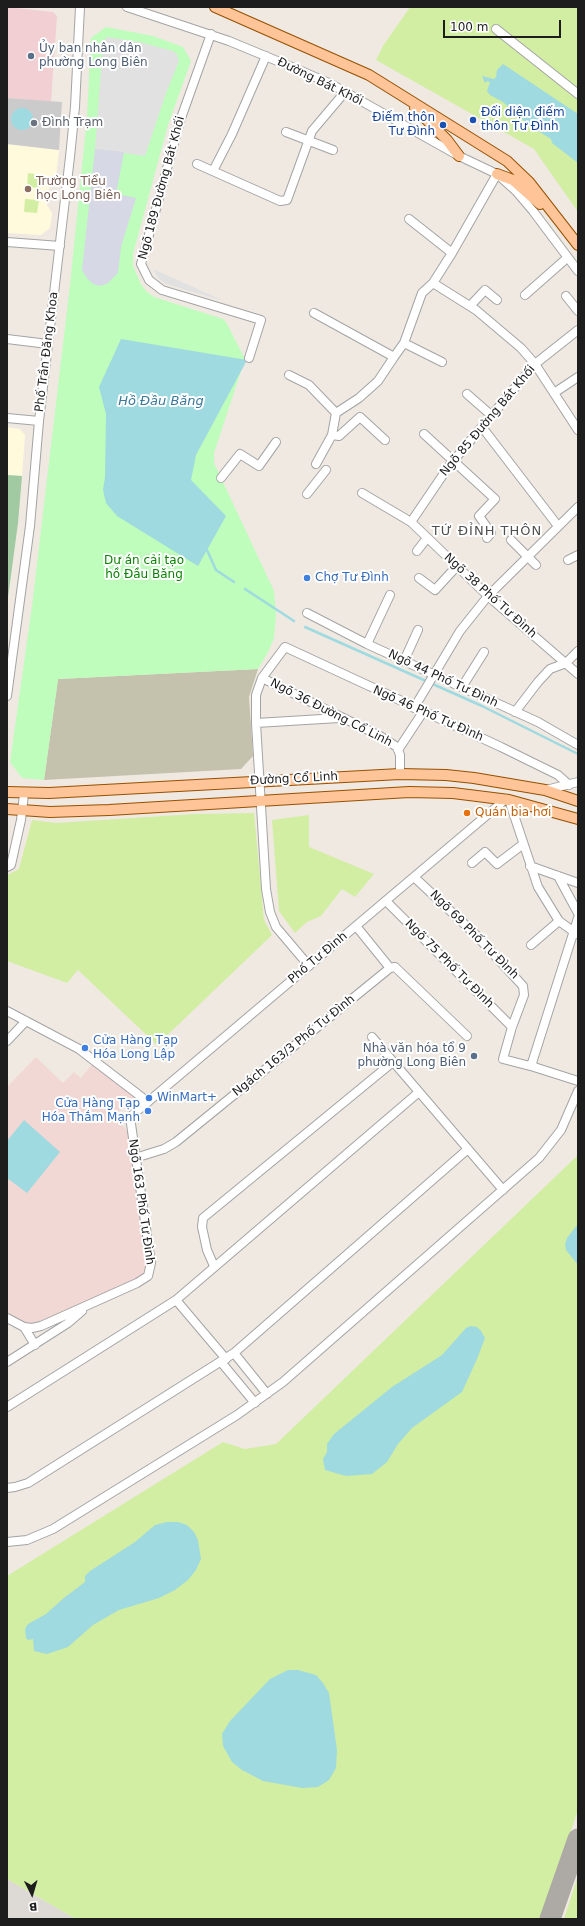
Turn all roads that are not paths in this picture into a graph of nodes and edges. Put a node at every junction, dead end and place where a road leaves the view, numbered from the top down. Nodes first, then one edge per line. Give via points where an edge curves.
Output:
1 (80, 7) edge
2 (127, 7) edge
3 (215, 7) edge
4 (496, 29) dead end
5 (211, 34) junction
6 (266, 56) junction
7 (345, 92) junction
8 (395, 92) junction
9 (578, 94) edge
10 (286, 132) dead end
11 (308, 141) junction
12 (333, 150) dead end
13 (459, 156) junction
14 (197, 164) dead end
15 (213, 171) junction
16 (497, 174) junction
17 (408, 219) dead end
18 (560, 223) junction
19 (7, 242) edge
20 (578, 245) edge
21 (60, 246) junction
22 (452, 253) junction
23 (567, 258) junction
24 (578, 271) edge
25 (433, 283) junction
26 (525, 295) dead end
27 (566, 296) dead end
28 (497, 300) dead end
29 (470, 306) junction
30 (578, 311) edge
31 (314, 313) dead end
32 (578, 330) edge
33 (7, 339) edge
34 (404, 343) junction
35 (48, 344) junction
36 (394, 357) junction
37 (250, 358) dead end
38 (442, 362) dead end
39 (535, 364) junction
40 (289, 375) dead end
41 (578, 377) edge
42 (554, 393) junction
43 (468, 394) dead end
44 (336, 413) junction
45 (491, 415) junction
46 (7, 418) edge
47 (39, 421) junction
48 (482, 426) junction
49 (578, 430) edge
50 (424, 434) dead end
51 (332, 435) junction
52 (385, 440) dead end
53 (276, 442) dead end
54 (454, 460) junction
55 (316, 464) dead end
56 (326, 470) dead end
57 (221, 478) dead end
58 (362, 493) dead end
59 (307, 494) dead end
60 (578, 506) edge
61 (411, 522) junction
62 (558, 526) junction
63 (427, 538) junction
64 (487, 538) dead end
65 (511, 540) dead end
66 (417, 551) dead end
67 (578, 555) edge
68 (527, 558) junction
69 (568, 560) dead end
70 (536, 565) dead end
71 (457, 566) junction
72 (419, 578) dead end
73 (390, 595) dead end
74 (488, 596) junction
75 (307, 613) dead end
76 (418, 630) dead end
77 (367, 644) junction
78 (578, 651) edge
79 (484, 652) dead end
80 (404, 661) junction
81 (566, 663) junction
82 (578, 674) edge
83 (432, 676) junction
84 (262, 678) junction
85 (462, 687) junction
86 (7, 696) edge
87 (414, 708) junction
88 (423, 712) junction
89 (515, 712) junction
90 (340, 718) junction
91 (256, 724) junction
92 (578, 745) edge
93 (398, 750) junction
94 (400, 774) junction
95 (259, 781) junction
96 (578, 782) edge
97 (569, 785) junction
98 (545, 790) junction
99 (7, 792) edge
100 (24, 794) junction
101 (507, 799) junction
102 (260, 800) junction
103 (578, 801) edge
104 (7, 809) edge
105 (22, 811) junction
106 (578, 819) edge
107 (522, 845) junction
108 (472, 864) dead end
109 (530, 866) junction
110 (7, 867) edge
111 (558, 876) junction
112 (414, 877) junction
113 (578, 883) edge
114 (386, 901) junction
115 (578, 913) edge
116 (578, 918) edge
117 (559, 921) junction
118 (356, 926) junction
119 (576, 933) edge
120 (531, 945) dead end
121 (309, 966) junction
122 (390, 968) junction
123 (7, 1011) edge
124 (26, 1021) junction
125 (512, 1028) junction
126 (467, 1036) dead end
127 (372, 1038) dead end
128 (7, 1041) edge
129 (393, 1062) junction
130 (534, 1067) junction
131 (578, 1081) edge
132 (578, 1091) edge
133 (419, 1092) junction
134 (148, 1102) junction
135 (130, 1117) joint
136 (468, 1149) junction
137 (136, 1158) junction
138 (503, 1190) junction
139 (214, 1266) junction
140 (176, 1300) junction
141 (89, 1305) junction
142 (7, 1318) edge
143 (24, 1327) junction
144 (35, 1345) junction
145 (234, 1353) junction
146 (224, 1360) junction
147 (7, 1362) edge
148 (267, 1394) junction
149 (255, 1403) junction
150 (7, 1407) edge
151 (7, 1488) edge
152 (7, 1542) edge

1 - 21 street, Phố Trần Đăng Khoa via 73,132
2 - 5 street, Đường Bát Khối
3 - 8 main road via 369,75
4 - 9 street
5 - 6 street, Đường Bát Khối
5 - 37 street, Ngõ 189 Đường Bát Khối via 182,114 141,264 149,280 162,290 261,320
6 - 7 street, Đường Bát Khối via 306,72
6 - 15 street
7 - 11 street via 312,131
7 - 13 street, Đường Bát Khối
8 - 13 main road via 413,106 447,140
8 - 18 main road via 519,171
10 - 11 street
11 - 12 street
11 - 15 street via 287,200 280,201
13 - 16 street, Đường Bát Khối
14 - 15 street
16 - 18 main road via 513,180
16 - 22 street
16 - 23 street, Đường Bát Khối via 533,211
17 - 22 street
18 - 20 main road
19 - 21 street
21 - 35 street, Phố Trần Đăng Khoa
22 - 25 street
23 - 24 street, Đường Bát Khối
23 - 26 street
25 - 29 street
25 - 34 street via 422,293
27 - 30 street
28 - 29 street via 485,290
29 - 39 street via 522,348
31 - 36 street
32 - 39 street, Ngõ 85 Đường Bát Khối
33 - 35 street
34 - 36 street
34 - 38 street
35 - 47 street, Phố Trần Đăng Khoa
36 - 44 street via 378,381 359,398
39 - 42 street
39 - 45 street, Ngõ 85 Đường Bát Khối
40 - 44 street via 309,386
41 - 42 street
42 - 49 street
43 - 45 street
44 - 51 street
45 - 48 street, Ngõ 85 Đường Bát Khối
46 - 47 street
47 - 86 street, Phố Trần Đăng Khoa via 30,526
48 - 54 street, Ngõ 85 Đường Bát Khối
48 - 62 street
50 - 54 street
51 - 52 street via 340,436 360,416
51 - 55 street
53 - 57 street via 259,466 240,454
54 - 61 street, Ngõ 85 Đường Bát Khối
54 - 64 street via 495,499 479,516 491,533
56 - 59 street
58 - 61 street, Ngõ 38 Phố Tư Đình
60 - 62 street
61 - 63 street, Ngõ 38 Phố Tư Đình
62 - 68 street
63 - 66 street
63 - 71 street, Ngõ 38 Phố Tư Đình
65 - 68 street
67 - 69 street
68 - 70 street
68 - 74 street
71 - 72 street via 435,590
71 - 74 street, Ngõ 38 Phố Tư Đình
73 - 77 street
74 - 81 street, Ngõ 38 Phố Tư Đình
74 - 83 street via 460,631
75 - 77 street, Ngõ 44 Phố Tư Đình
76 - 80 street
77 - 80 street, Ngõ 44 Phố Tư Đình
78 - 81 street
79 - 85 street
80 - 83 street, Ngõ 44 Phố Tư Đình
81 - 82 street, Ngõ 38 Phố Tư Đình
81 - 89 street via 550,669
83 - 85 street, Ngõ 44 Phố Tư Đình
83 - 87 street
84 - 87 street, Ngõ 46 Phố Tư Đình via 285,647
84 - 90 street, Ngõ 36 Đường Cổ Linh
84 - 91 street via 256,695
85 - 89 street, Ngõ 44 Phố Tư Đình
87 - 88 street, Ngõ 46 Phố Tư Đình
88 - 93 street
88 - 97 street, Ngõ 46 Phố Tư Đình via 558,775
89 - 92 street, Ngõ 44 Phố Tư Đình
90 - 91 street
90 - 93 street, Ngõ 36 Đường Cổ Linh via 380,736
91 - 95 street
93 - 94 street, Ngõ 36 Đường Cổ Linh
94 - 95 main road, Đường Cổ Linh
94 - 98 main road, Đường Cổ Linh via 446,774
95 - 100 main road, Đường Cổ Linh
95 - 102 street
96 - 97 street
97 - 98 street
98 - 103 main road, Đường Cổ Linh
99 - 100 main road, Đường Cổ Linh
100 - 105 street
101 - 102 main road, Đường Cổ Linh via 454,793 409,792
101 - 106 main road, Đường Cổ Linh
101 - 107 street
101 - 112 street, Phố Tư Đình
102 - 105 main road, Đường Cổ Linh via 109,810
102 - 121 street via 270,912 280,933
104 - 105 main road, Đường Cổ Linh
105 - 110 street via 11,865
107 - 108 street via 497,864 485,852
107 - 109 street
109 - 111 street
109 - 117 street via 538,887
111 - 113 street
111 - 115 street
112 - 114 street, Phố Tư Đình
112 - 125 street, Ngõ 69 Phố Tư Đình via 474,933 519,981 524,990 523,998
114 - 118 street, Phố Tư Đình
114 - 125 street, Ngõ 75 Phố Tư Đình
116 - 119 street
117 - 119 street
117 - 120 street
118 - 121 street, Phố Tư Đình
118 - 122 street
119 - 130 street via 532,1063
121 - 134 street, Phố Tư Đình
122 - 126 street via 395,967
122 - 137 street, Ngách 163/3 Phố Tư Đình via 176,1142
123 - 124 street
124 - 128 street
124 - 134 street via 79,1050
125 - 130 street via 504,1059
127 - 129 street
129 - 133 street
129 - 139 street via 203,1218 202,1227 207,1250
130 - 131 street
132 - 138 street via 566,1122 555,1140
133 - 136 street
133 - 139 street
134 - 135 street, Phố Tư Đình
135 - 137 street, Ngõ 163 Phố Tư Đình
136 - 138 street
136 - 145 street
137 - 141 street, Ngõ 163 Phố Tư Đình via 152,1263 150,1272 141,1281
138 - 148 street
139 - 140 street
140 - 146 street
140 - 150 street
141 - 143 street, Ngõ 163 Phố Tư Đình via 41,1326
141 - 144 street
142 - 143 street
143 - 144 street
144 - 147 street
145 - 146 street
145 - 148 street
146 - 149 street
146 - 151 street via 28,1483
148 - 149 street
149 - 152 street via 53,1529 27,1540

